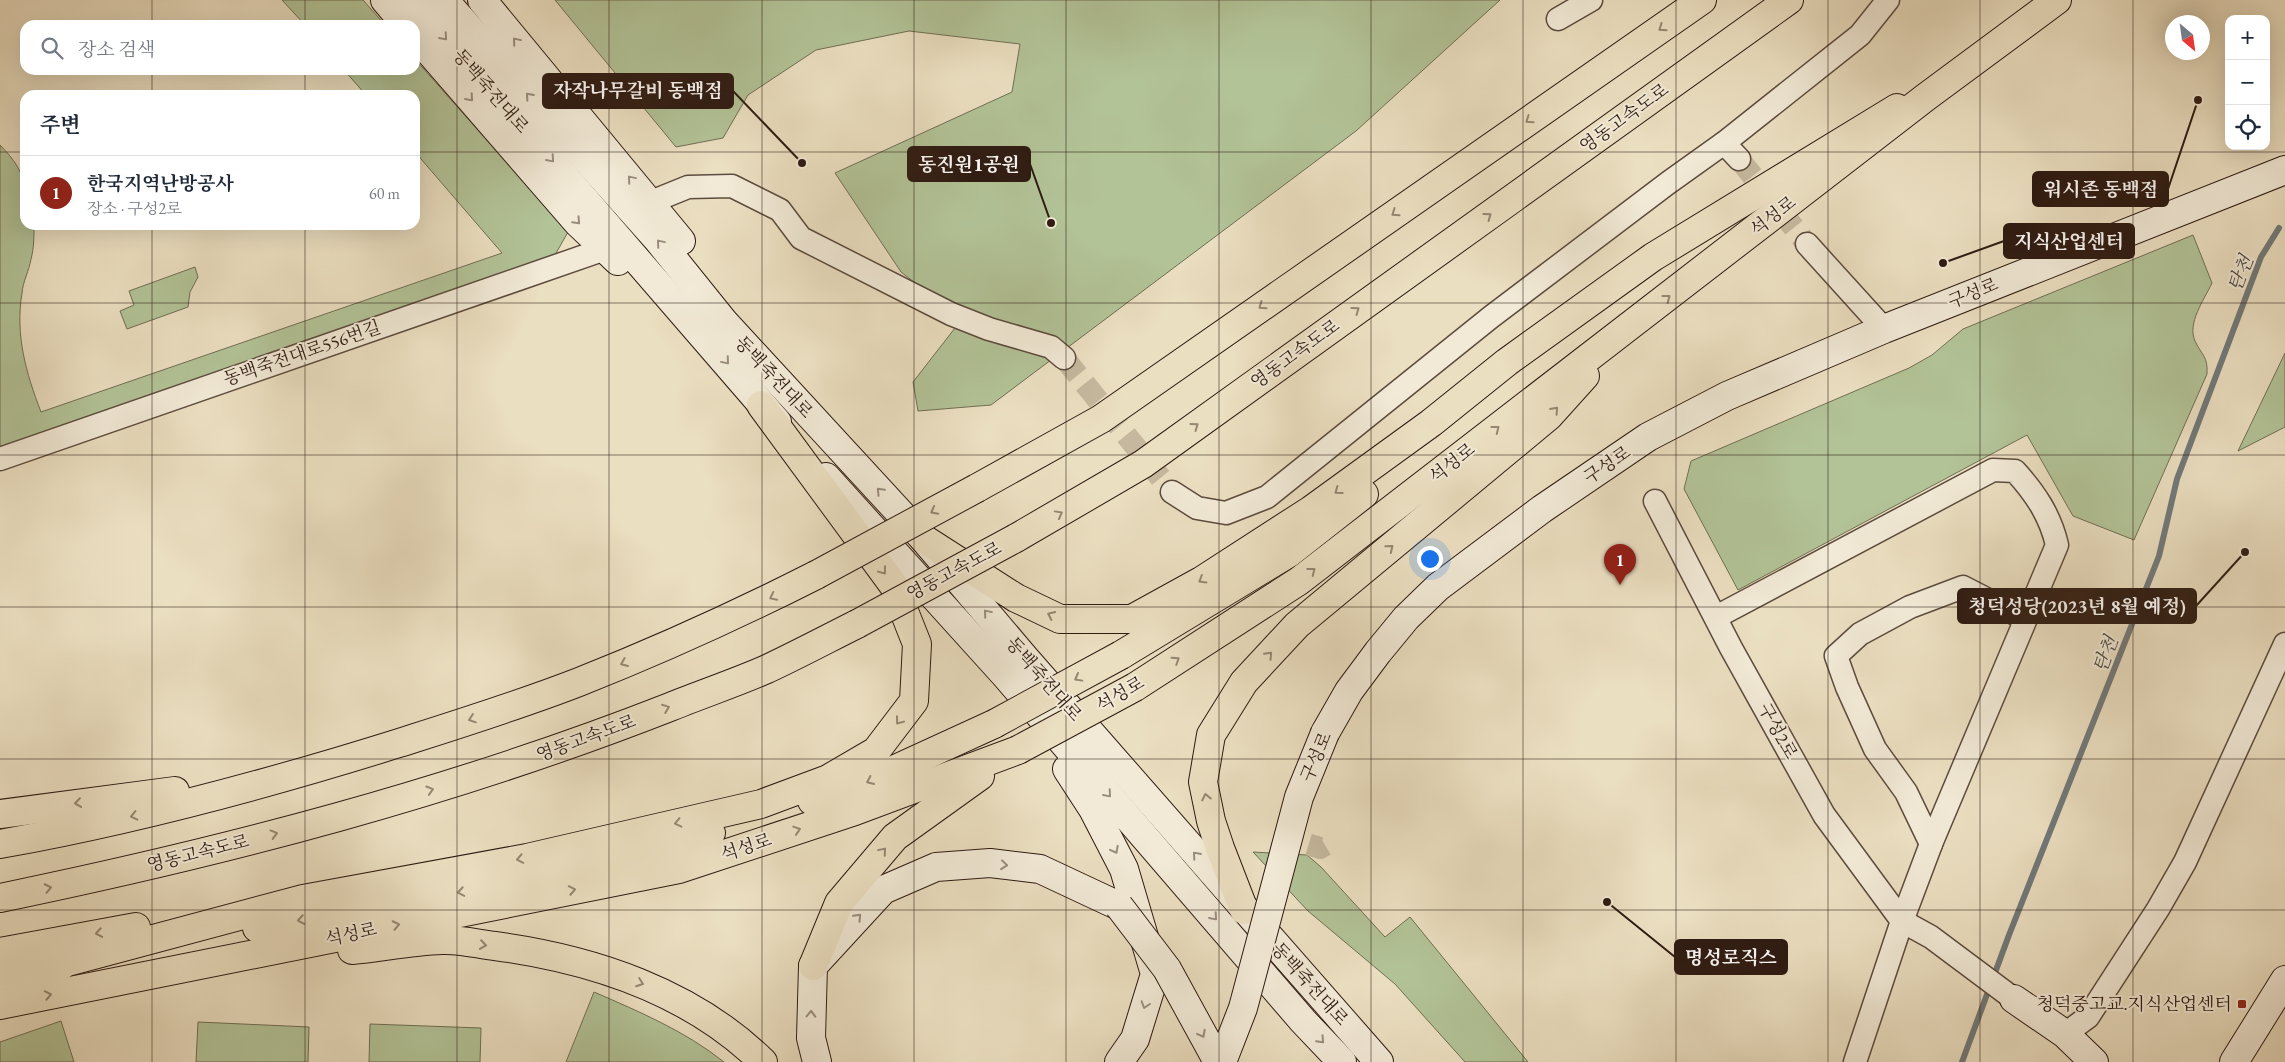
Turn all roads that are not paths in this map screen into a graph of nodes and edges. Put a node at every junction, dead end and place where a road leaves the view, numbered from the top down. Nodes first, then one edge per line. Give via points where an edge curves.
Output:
1 (385, 0) edge
2 (412, 0) edge
3 (444, 0) edge
4 (482, 0) edge
5 (1591, 0) edge
6 (1702, 0) edge
7 (1789, 0) edge
8 (1888, 0) edge
9 (2029, 0) edge
10 (2058, 0) edge
11 (1558, 19) dead end
12 (402, 20) edge
13 (420, 41) edge
14 (1897, 108) junction
15 (2285, 170) edge
16 (651, 202) junction
17 (1807, 244) tunnel mouth
18 (605, 249) junction
19 (1634, 323) junction
20 (1884, 329) junction
21 (716, 331) junction
22 (1064, 358) tunnel mouth
23 (762, 405) junction
24 (0, 459) edge
25 (1172, 492) tunnel mouth
26 (1655, 501) dead end
27 (924, 539) junction
28 (1716, 618) junction
29 (2025, 619) junction
30 (2285, 644) edge
31 (1006, 676) junction
32 (1018, 750) junction
33 (300, 774) junction
34 (0, 814) edge
35 (0, 844) edge
36 (1931, 844) junction
37 (0, 898) edge
38 (302, 899) junction
39 (1244, 910) junction
40 (1902, 921) junction
41 (0, 952) edge
42 (226, 960) junction
43 (813, 966) junction
44 (45, 968) junction
45 (0, 977) edge
46 (2285, 980) edge
47 (2014, 999) joint
48 (0, 1005) edge
49 (2066, 1034) junction
50 (763, 1062) edge
51 (817, 1062) edge
52 (1119, 1062) edge
53 (1218, 1062) edge
54 (1222, 1062) edge
55 (1342, 1062) edge
56 (1379, 1062) edge
57 (1855, 1062) edge
58 (2094, 1062) edge
59 (2234, 1062) edge

1 - 12 main road
2 -> 21 main road, 동백죽전대로
21 -> 3 main road, 동백죽전대로 via 658,240
16 -> 4 main road, 동백죽전대로
5 - 11 street
6 -> 33 highway, bridge via 1101,419 977,488 722,622 578,682
37 -> 7 highway, 영동고속도로, bridge via 226,846 490,772 608,731 767,668 856,624 1064,512 1143,464
8 - 25 street via 1860,35 1731,151 1668,183 1491,317 1267,497 1226,513 1197,508
9 - 14 highway, 석성로
19 -> 10 highway, 석성로 via 1926,97
13 -> 18 main road, 동백죽전대로 via 578,223
14 -> 27 highway via 1653,257 1311,510 1201,581 1132,619 1060,619 1016,598
14 -> 44 highway, 석성로, bridge via 1651,270 1289,552 1121,655 994,724 852,789 678,843 500,885
15 - 20 main road, 구성로
16 - 21 main road, 동백죽전대로 via 687,249
16 - 22 street via 688,187 732,186 780,210 801,238 951,314 1051,347
17 - 20 street
18 - 21 main road, 동백죽전대로
18 - 24 street, 동백죽전대로556번길
32 -> 19 highway, 석성로, bridge via 1135,687 1300,581
39 -> 19 highway via 1211,821 1203,782 1211,735 1244,682 1296,625 1549,416
20 - 54 main road, 구성로, bridge via 1727,396 1648,437 1542,509 1438,587 1406,618 1349,691 1325,733 1299,797 1243,1008
21 -> 23 main road, 동백죽전대로
27 -> 21 main road, 동백죽전대로
23 - 31 main road, 동백죽전대로
23 -> 38 highway via 894,586 917,644 914,701 876,751 828,779 760,804 528,858
26 - 28 street, 구성2로
39 -> 27 main road, 동백죽전대로
28 - 29 street via 1993,470 2015,471 2028,485 2052,525 2057,545
28 - 40 street, 구성2로 via 1824,815
29 - 36 street
29 - 36 street via 1963,587 1910,607 1860,634 1836,656 1875,749 1906,792
30 - 49 street via 2185,862 2088,1017
31 -> 52 main road via 1093,809 1124,868 1155,974 1134,1039
31 -> 55 main road, 동백죽전대로
42 -> 32 highway, 석성로 via 679,869 855,811
43 -> 32 highway via 839,903 895,837
33 -> 34 highway
33 -> 35 highway via 136,816
36 - 40 street
38 -> 41 highway
38 - 44 highway
39 - 56 main road, 동백죽전대로
40 - 47 street, 구성2로 via 1931,937
40 - 57 street
48 -> 42 highway, 석성로
42 -> 50 highway via 444,940 517,949 583,963 647,986 709,1018
51 -> 43 main road via 811,1038
43 -> 53 main road, bridge via 883,890 936,868 990,863 1040,869 1119,906 1167,968
44 - 45 highway, 석성로
46 - 59 main road
47 - 49 main road
49 - 58 main road

